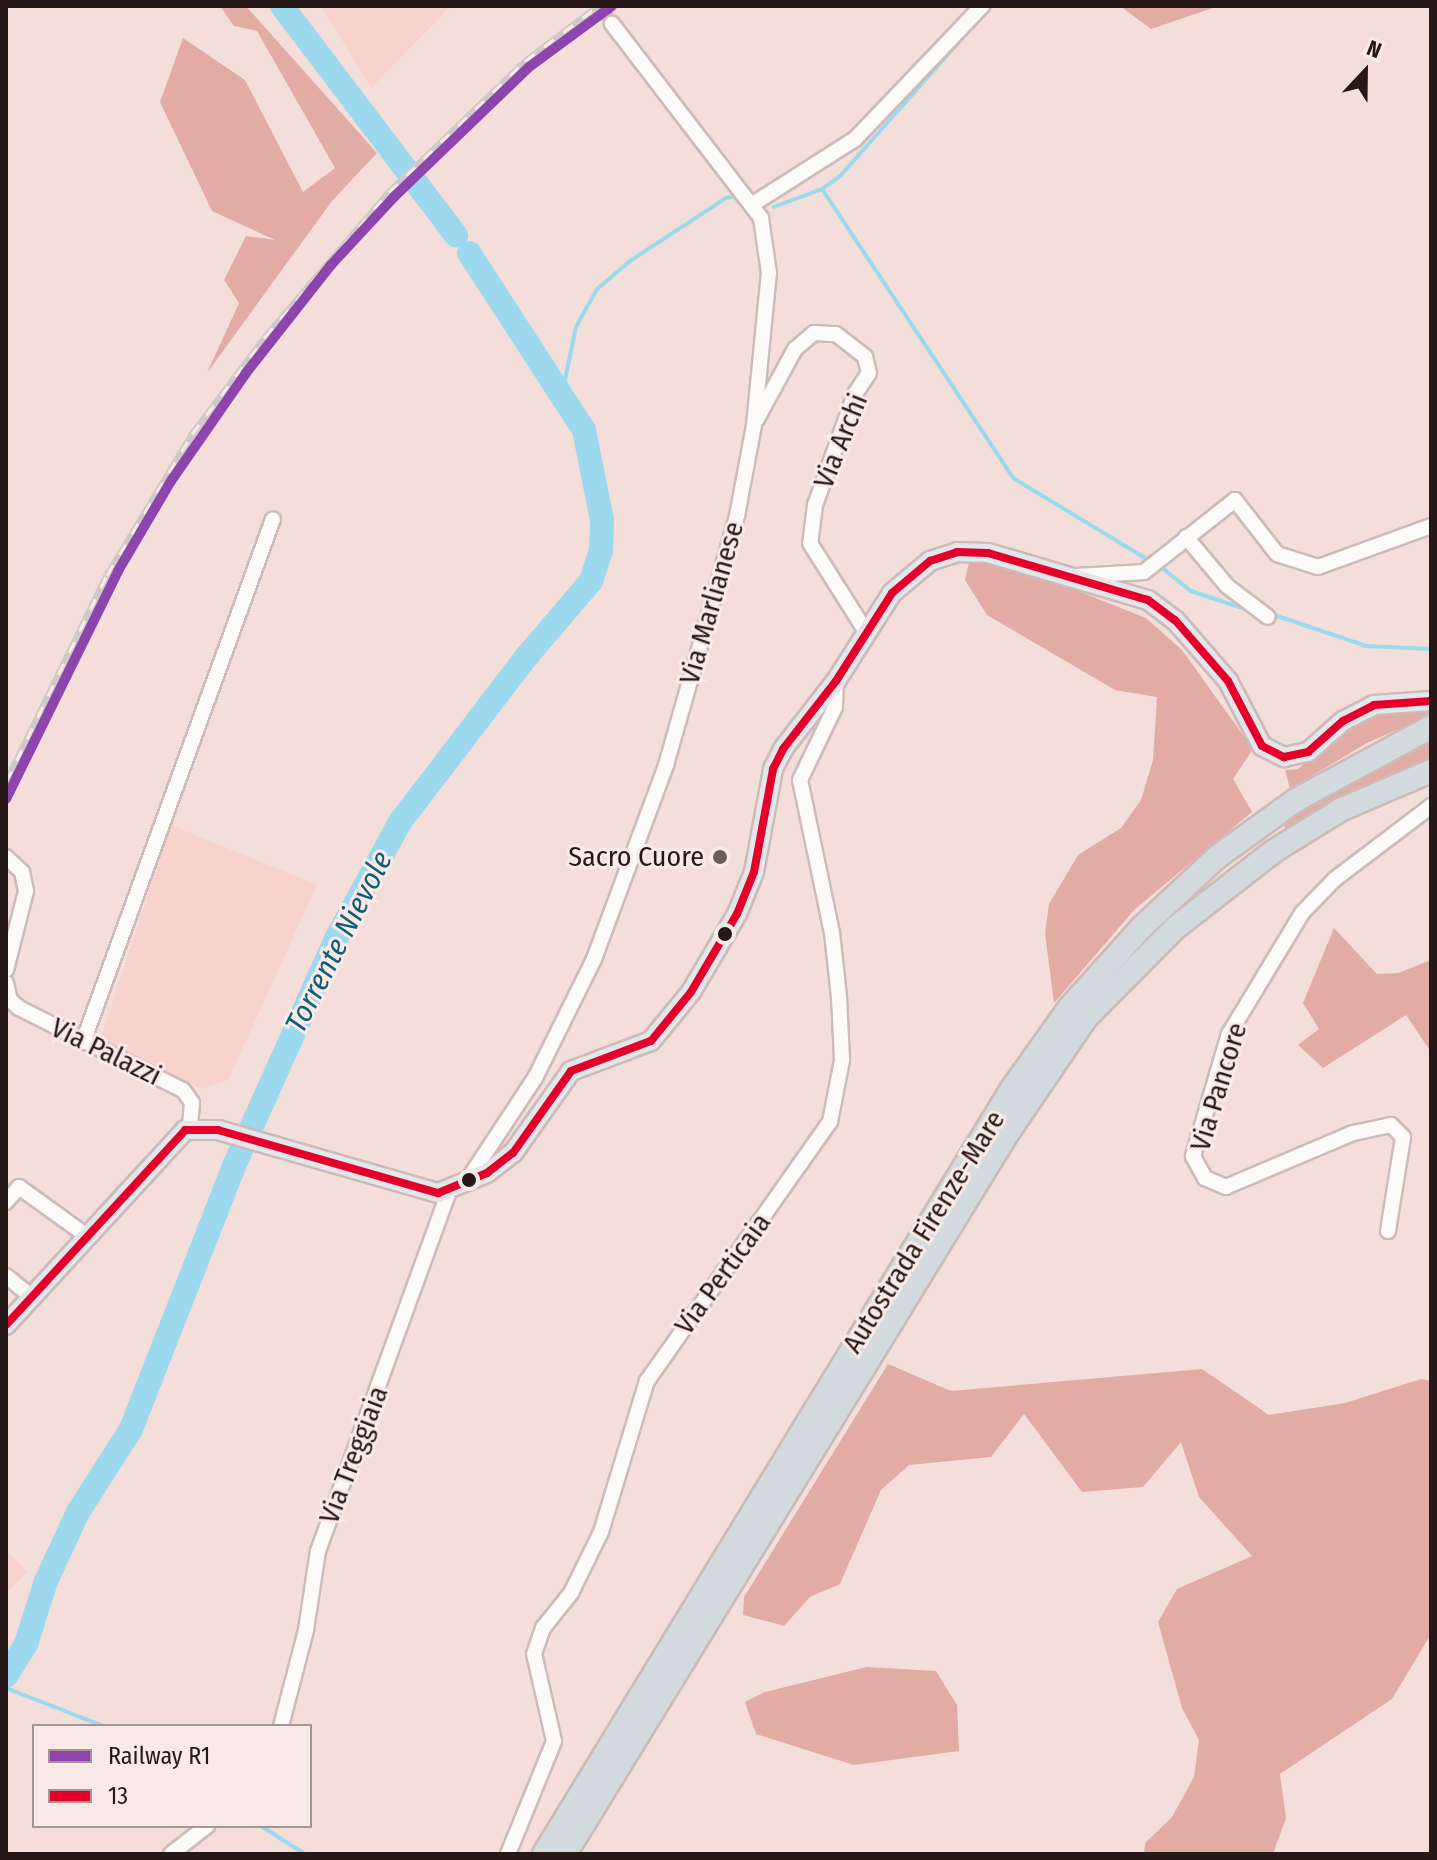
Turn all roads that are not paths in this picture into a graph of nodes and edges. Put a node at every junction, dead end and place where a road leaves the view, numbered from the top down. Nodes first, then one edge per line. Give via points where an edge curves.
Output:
1 (982, 6) edge
2 (612, 24) tunnel mouth
3 (753, 204) junction
4 (754, 425) junction
5 (273, 519) dead end
6 (1431, 526) edge
7 (1186, 537) junction
8 (1071, 577) junction
9 (1268, 617) dead end
10 (866, 632) junction
11 (836, 681) junction
12 (1431, 701) edge
13 (1431, 727) edge
14 (1431, 771) edge
15 (1431, 806) edge
16 (6, 857) edge
17 (6, 970) edge
18 (6, 983) edge
19 (83, 1042) junction
20 (190, 1128) junction
21 (457, 1188) junction
22 (6, 1202) edge
23 (1388, 1231) dead end
24 (87, 1236) junction
25 (6, 1276) edge
26 (32, 1297) junction
27 (6, 1325) edge
28 (282, 1724) edge
29 (204, 1828) edge
30 (171, 1854) edge
31 (508, 1854) edge
32 (544, 1854) edge
33 (565, 1854) edge

1 - 3 street via 855,139
2 - 3 street, Via Marlianese
3 - 4 street, Via Marlianese via 761,218 769,273
4 - 10 street, Via Archi via 804,338 823,331 836,334 865,357 869,373 855,394 815,505 810,543
4 - 21 street, Via Marlianese via 737,516 666,765 594,959 535,1078
5 - 19 street
6 - 7 street via 1318,567 1277,554 1235,500
7 - 8 street via 1144,572
7 - 9 street via 1227,586
8 - 10 main road via 988,553 957,552 910,574
8 - 12 main road via 1148,600 1175,620 1228,681 1262,746 1274,753 1308,752 1343,721 1374,705
10 - 11 main road
11 - 21 main road via 773,769 754,872 737,914 672,1019 643,1047 571,1071 523,1143 500,1164
11 - 31 street, Via Perticaia via 835,707 800,780 832,933 839,997 842,1060 830,1122 647,1381 601,1532 571,1593 543,1628 534,1654 554,1741
13 - 32 highway, Autostrada Firenze-Mare via 1296,800 1217,857 1142,927 1070,1007 1011,1090
14 - 33 highway, Autostrada Firenze-Mare via 1342,809 1274,851 1175,928 1085,1019 1023,1108
15 - 23 street, Via Pancore via 1335,879 1302,913 1229,1034 1193,1156 1205,1178 1226,1187 1353,1133 1391,1125 1403,1137
16 - 17 street via 22,872 26,891
18 - 19 street, Via Palazzi via 16,1006
19 - 20 street, Via Palazzi via 183,1090 192,1103
20 - 21 main road via 218,1130 425,1193
20 - 24 main road
21 - 28 street, Via Treggiaia via 318,1551 306,1630
22 - 24 street via 19,1187
24 - 26 main road
25 - 26 street
26 - 27 main road
29 - 30 street

